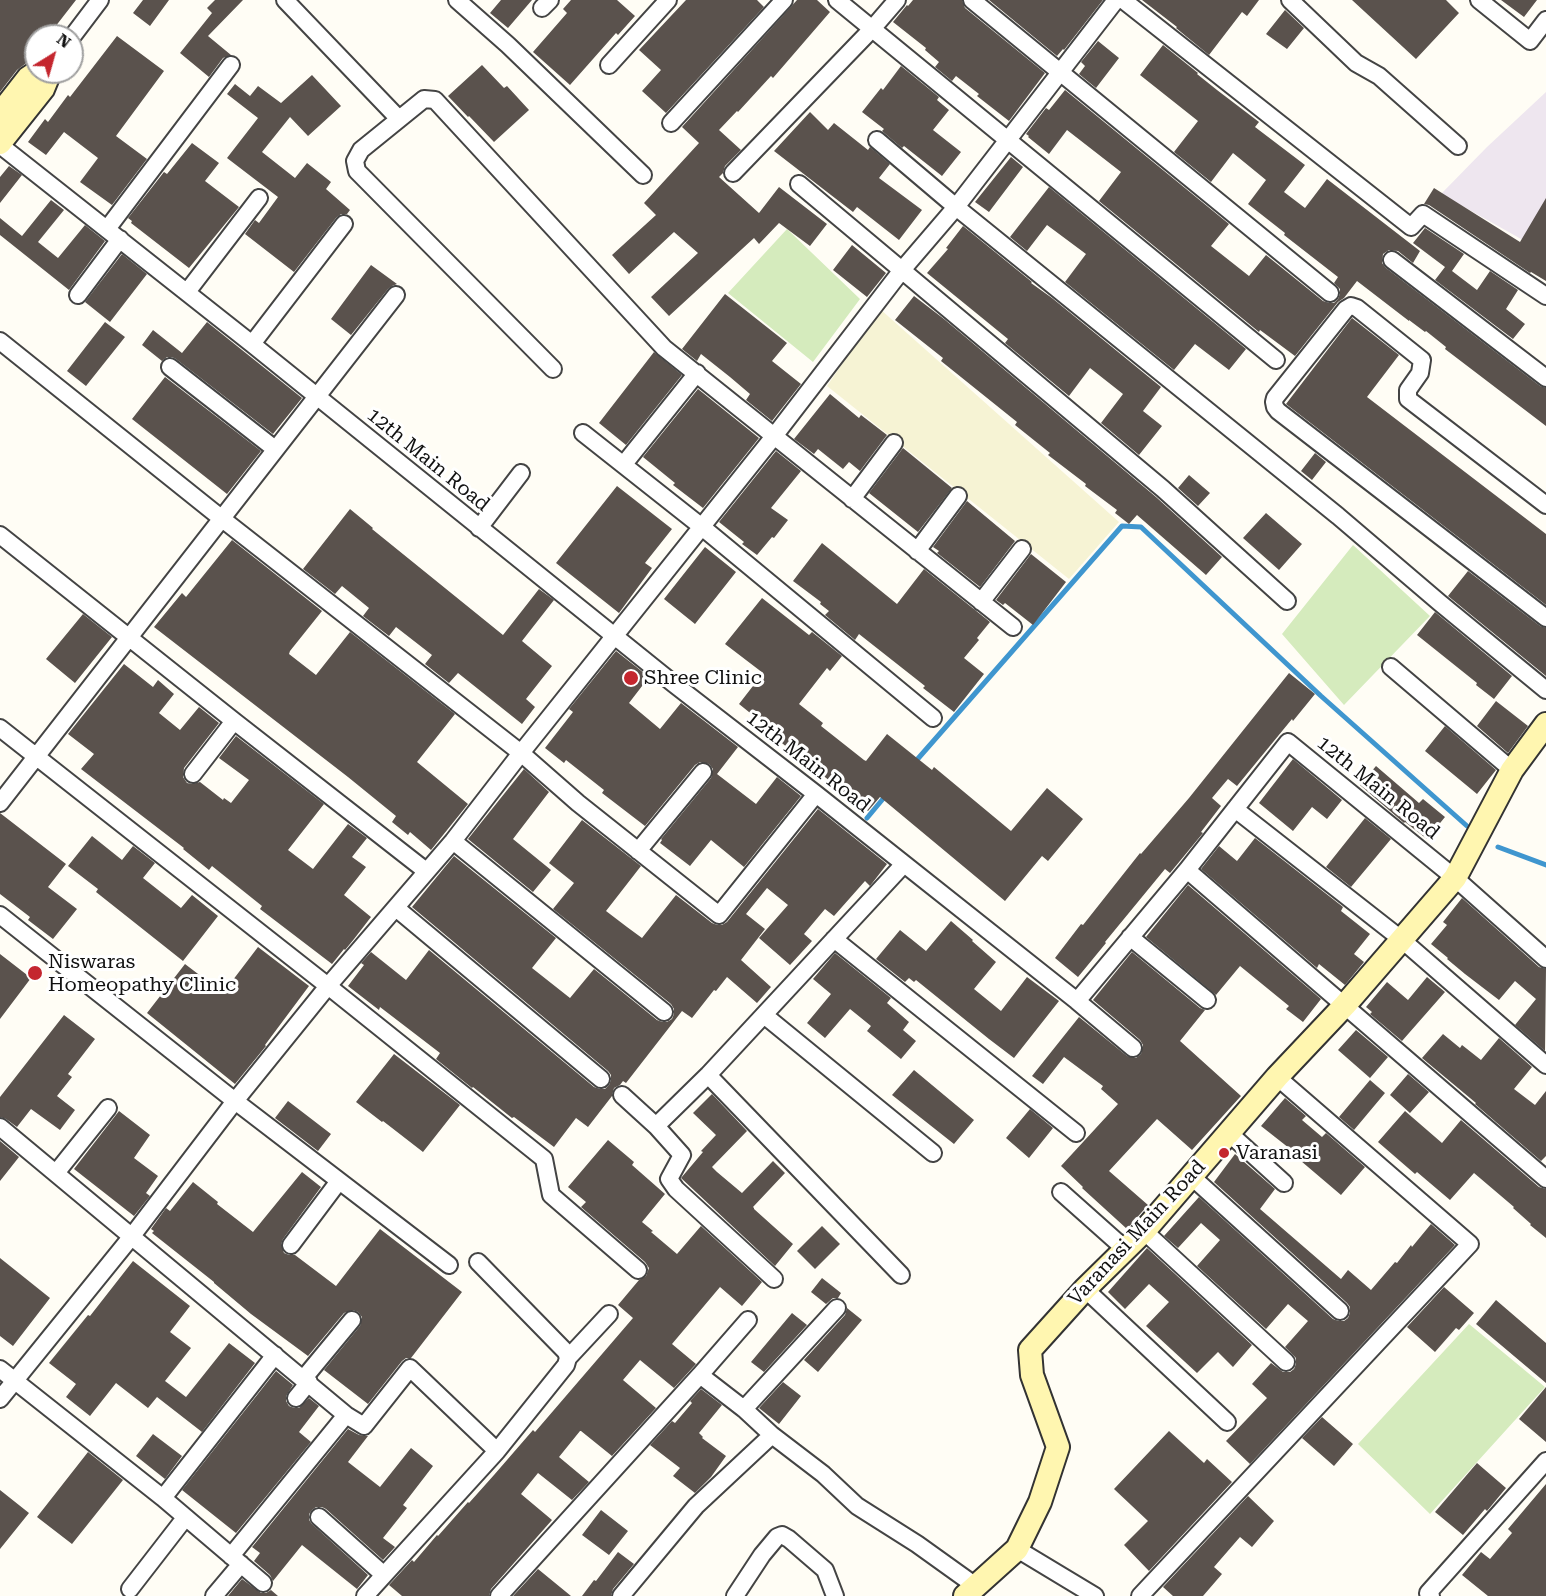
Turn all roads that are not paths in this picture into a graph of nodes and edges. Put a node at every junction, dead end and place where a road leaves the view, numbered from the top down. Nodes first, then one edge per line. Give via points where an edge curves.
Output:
1 (100, 0) edge
2 (285, 0) edge
3 (457, 0) edge
4 (668, 0) edge
5 (784, 0) edge
6 (837, 0) edge
7 (897, 0) edge
8 (972, 0) edge
9 (1116, 0) edge
10 (1123, 0) edge
11 (1290, 0) edge
12 (1479, 0) edge
13 (1546, 20) edge
14 (82, 24) edge
15 (872, 29) junction
16 (231, 65) dead end
17 (609, 65) dead end
18 (1060, 71) junction
19 (24, 83) edge
20 (45, 84) edge
21 (0, 114) edge
22 (399, 119) junction
23 (671, 123) dead end
24 (877, 140) dead end
25 (1007, 140) junction
26 (0, 144) edge
27 (1458, 146) dead end
28 (733, 173) dead end
29 (643, 175) dead end
30 (799, 184) dead end
31 (259, 198) dead end
32 (956, 207) junction
33 (344, 224) dead end
34 (114, 234) junction
35 (1392, 260) dead end
36 (902, 270) junction
37 (187, 292) junction
38 (1330, 293) dead end
39 (78, 295) dead end
40 (396, 295) dead end
41 (1546, 296) edge
42 (0, 341) edge
43 (252, 344) junction
44 (1276, 360) dead end
45 (170, 366) dead end
46 (553, 369) dead end
47 (697, 374) junction
48 (1546, 378) edge
49 (316, 396) junction
50 (583, 433) dead end
51 (775, 435) junction
52 (894, 443) dead end
53 (275, 450) junction
54 (624, 464) junction
55 (521, 473) dead end
56 (958, 496) dead end
57 (852, 499) junction
58 (1546, 505) edge
59 (221, 518) junction
60 (702, 527) junction
61 (479, 528) junction
62 (0, 535) edge
63 (1022, 549) dead end
64 (917, 551) junction
65 (1287, 601) dead end
66 (981, 602) junction
67 (1546, 618) edge
68 (1013, 627) dead end
69 (614, 636) junction
70 (128, 638) junction
71 (1391, 667) dead end
72 (1546, 690) edge
73 (933, 718) dead end
74 (234, 721) junction
75 (1546, 724) edge
76 (0, 728) edge
77 (521, 753) junction
78 (36, 757) junction
79 (1512, 771) junction
80 (703, 772) dead end
81 (194, 774) dead end
82 (816, 794) junction
83 (0, 803) edge
84 (1235, 809) junction
85 (453, 841) junction
86 (638, 850) junction
87 (904, 864) junction
88 (1187, 870) junction
89 (426, 871) junction
90 (1455, 878) junction
91 (396, 908) junction
92 (0, 915) edge
93 (1130, 937) junction
94 (834, 939) junction
95 (1401, 939) junction
96 (1546, 959) edge
97 (328, 986) junction
98 (1207, 1000) dead end
99 (1077, 1001) junction
100 (1345, 1005) junction
101 (664, 1012) dead end
102 (764, 1015) junction
103 (1133, 1048) dead end
104 (1546, 1065) edge
105 (708, 1074) junction
106 (1277, 1077) junction
107 (602, 1078) dead end
108 (622, 1095) dead end
109 (235, 1101) junction
110 (108, 1108) dead end
111 (0, 1126) edge
112 (657, 1126) junction
113 (1076, 1132) dead end
114 (1229, 1133) junction
115 (933, 1153) dead end
116 (56, 1173) junction
117 (1191, 1176) junction
118 (1546, 1179) edge
119 (339, 1181) junction
120 (1284, 1183) dead end
121 (1061, 1192) dead end
122 (1144, 1231) junction
123 (132, 1236) junction
124 (291, 1245) dead end
125 (1125, 1249) junction
126 (478, 1262) dead end
127 (449, 1265) dead end
128 (638, 1270) dead end
129 (901, 1275) dead end
130 (774, 1279) dead end
131 (1085, 1289) junction
132 (837, 1308) dead end
133 (1340, 1311) dead end
134 (609, 1314) dead end
135 (352, 1320) dead end
136 (748, 1320) dead end
137 (275, 1355) junction
138 (568, 1358) junction
139 (1286, 1362) dead end
140 (0, 1368) edge
141 (700, 1375) junction
142 (15, 1380) junction
143 (306, 1380) junction
144 (296, 1398) dead end
145 (0, 1399) edge
146 (744, 1409) junction
147 (346, 1415) junction
148 (1227, 1422) dead end
149 (772, 1435) junction
150 (497, 1451) junction
151 (1546, 1461) edge
152 (163, 1498) junction
153 (319, 1517) dead end
154 (185, 1518) junction
155 (1017, 1549) junction
156 (236, 1560) junction
157 (384, 1575) junction
158 (263, 1583) dead end
159 (130, 1589) dead end
160 (971, 1591) edge
161 (214, 1596) edge
162 (365, 1596) edge
163 (499, 1596) edge
164 (621, 1596) edge
165 (735, 1596) edge
166 (835, 1596) edge
167 (1095, 1596) edge
168 (1140, 1596) edge
169 (1431, 1596) edge

1 - 14 street
2 - 22 street
3 - 29 street
4 - 17 street
5 - 23 street
6 - 15 street
7 - 15 street
8 - 18 street
9 - 18 street
10 - 41 street via 1411,227 1423,214
11 - 27 street via 1356,63 1379,76
12 - 13 street via 1530,40
15 - 25 street
15 - 28 street
16 - 34 street
18 - 25 street
18 - 38 street
19 - 21 street
20 - 26 street
22 - 46 street via 361,150 355,160 357,171
22 - 47 street via 424,99 435,100 664,348
24 - 32 street
25 - 32 street
25 - 44 street
26 - 34 street, 12th Main Road
30 - 36 street
31 - 37 street
32 - 36 street
32 - 72 street
33 - 43 street
34 - 37 street, 12th Main Road
34 - 39 street
35 - 48 street
36 - 51 street
36 - 65 street via 1164,489
37 - 43 street, 12th Main Road
40 - 49 street
42 - 59 street
43 - 49 street, 12th Main Road
45 - 53 street
47 - 51 street
47 - 54 street
49 - 53 street
49 - 61 street, 12th Main Road
50 - 54 street
51 - 57 street
51 - 60 street
52 - 57 street
53 - 59 street
54 - 60 street
55 - 61 street
56 - 64 street
57 - 64 street
58 - 67 street via 1408,399 1408,390 1420,373 1422,360 1357,308 1346,309 1275,398 1278,411
59 - 70 street
59 - 77 street
60 - 69 street
60 - 73 street
61 - 69 street, 12th Main Road
62 - 70 street
63 - 66 street
64 - 66 street
66 - 68 street
69 - 77 street
69 - 82 street, 12th Main Road
70 - 74 street
70 - 78 street
71 - 79 street
74 - 81 street
74 - 89 street
75 - 79 street, Varanasi Main Road
76 - 78 street
77 - 85 street
77 - 86 street
78 - 83 street
78 - 97 street
79 - 90 street, Varanasi Main Road
80 - 86 street
82 - 86 street via 719,915
82 - 87 street, 12th Main Road
84 - 88 street, 12th Main Road
84 - 90 street, 12th Main Road via 1288,742
84 - 95 street
85 - 89 street
85 - 101 street
87 - 94 street
87 - 99 street, 12th Main Road
88 - 93 street, 12th Main Road
88 - 100 street
89 - 91 street
90 - 95 street, Varanasi Main Road
90 - 96 street
91 - 97 street
91 - 107 street
92 - 109 street
93 - 98 street
93 - 99 street, 12th Main Road
94 - 102 street
94 - 113 street
95 - 100 street, Varanasi Main Road
95 - 104 street
97 - 109 street
97 - 128 street via 544,1159 551,1195
99 - 103 street
100 - 106 street, Varanasi Main Road
100 - 118 street
102 - 105 street
102 - 115 street
105 - 112 street
105 - 129 street
106 - 114 street, Varanasi Main Road
106 - 168 street via 1470,1244
108 - 112 street
109 - 119 street
109 - 123 street
110 - 116 street
111 - 116 street
112 - 130 street via 682,1155 669,1179 676,1189
114 - 117 street, Varanasi Main Road
114 - 120 street
116 - 123 street
117 - 122 street, Varanasi Main Road
117 - 133 street
119 - 124 street
119 - 127 street
121 - 125 street
122 - 125 street, Varanasi Main Road
122 - 139 street
123 - 137 street
123 - 142 street
125 - 131 street, Varanasi Main Road
126 - 138 street
131 - 148 street
131 - 155 street, Varanasi Main Road via 1030,1350 1032,1375 1058,1447 1040,1502
132 - 146 street
134 - 138 street
135 - 143 street
136 - 141 street
137 - 143 street
137 - 152 street
138 - 150 street
140 - 142 street
141 - 146 street
141 - 163 street
142 - 145 street
142 - 152 street
143 - 144 street
143 - 147 street
146 - 149 street
147 - 150 street via 364,1426 410,1368
147 - 156 street
149 - 160 street via 857,1506 917,1544
149 - 164 street via 696,1506
150 - 157 street
151 - 169 street via 1428,1593
152 - 154 street
153 - 157 street
154 - 156 street
154 - 159 street
155 - 160 street, Varanasi Main Road
155 - 167 street
156 - 158 street
156 - 161 street
157 - 162 street
165 - 166 street via 762,1555 782,1535 825,1570

